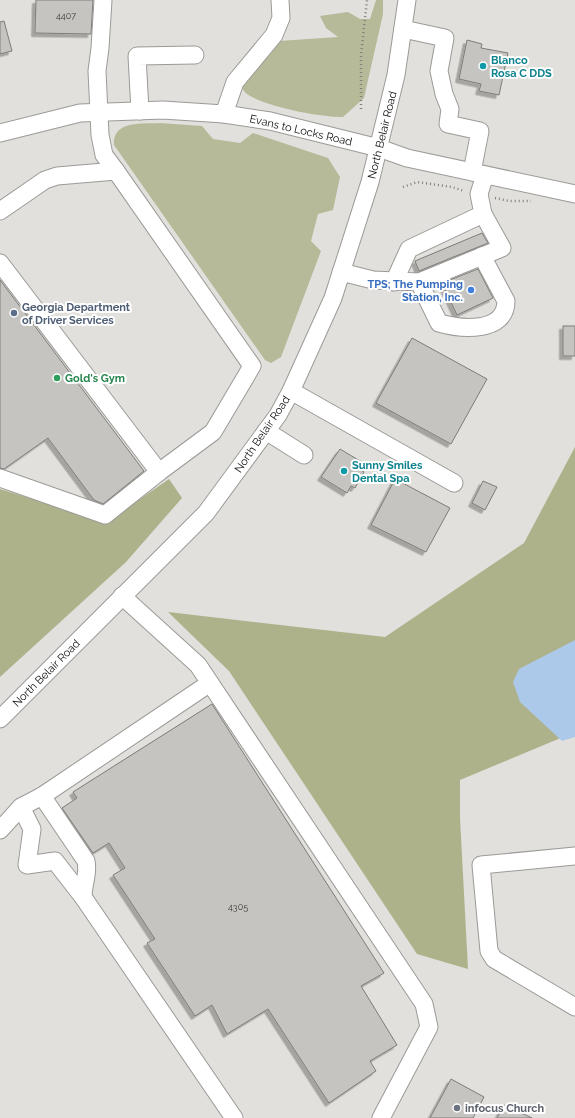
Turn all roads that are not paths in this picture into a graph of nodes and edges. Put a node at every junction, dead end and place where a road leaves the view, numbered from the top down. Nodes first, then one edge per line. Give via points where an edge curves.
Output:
1 (103, 0) edge
2 (280, 0) edge
3 (407, 0) edge
4 (403, 29) junction
5 (195, 55) dead end
6 (140, 111) junction
7 (98, 112) junction
8 (224, 114) junction
9 (0, 133) edge
10 (379, 148) junction
11 (116, 171) junction
12 (478, 173) junction
13 (575, 194) edge
14 (0, 211) edge
15 (483, 214) junction
16 (482, 256) junction
17 (0, 263) edge
18 (341, 272) junction
19 (394, 282) junction
20 (419, 282) junction
21 (291, 391) junction
22 (266, 431) junction
23 (304, 455) dead end
24 (159, 472) junction
25 (0, 478) edge
26 (454, 484) dead end
27 (122, 596) junction
28 (210, 683) junction
29 (0, 720) edge
30 (42, 796) junction
31 (21, 806) junction
32 (0, 830) edge
33 (575, 856) edge
34 (83, 897) junction
35 (575, 1007) edge
36 (234, 1118) edge
37 (381, 1118) edge

1 - 7 street via 97,71
2 - 8 street via 281,18 274,35 235,82
3 - 4 street, North Belair Road
4 - 10 street, North Belair Road via 396,75
4 - 12 street via 445,38 439,71 450,109 448,124 480,131
5 - 6 street via 137,56
6 - 7 street, Evans to Locks Road
6 - 8 street, Evans to Locks Road
7 - 9 street, Evans to Locks Road via 80,113
7 - 11 street via 104,155
8 - 10 street, Evans to Locks Road via 270,121
10 - 12 street, Evans to Locks Road via 407,158
10 - 18 street, North Belair Road
11 - 14 street via 57,176 45,180
11 - 24 street via 252,366 213,432
12 - 13 street, Evans to Locks Road
12 - 15 street
15 - 16 street via 502,248
15 - 19 street via 409,249
16 - 20 street
16 - 20 street via 506,302 506,310 501,318 493,323 462,328 439,323
17 - 24 street
18 - 19 street
18 - 21 street, North Belair Road via 333,298
19 - 20 street
21 - 22 street, North Belair Road
21 - 26 street
22 - 23 street
22 - 27 street, North Belair Road via 206,513
24 - 25 street via 105,515
27 - 28 street via 198,665
27 - 29 street, North Belair Road
28 - 30 street
28 - 37 street via 424,1004 429,1027
30 - 31 street
30 - 34 street via 86,861 88,871 83,885
31 - 32 street
31 - 34 street via 32,829 27,865 55,861
33 - 35 street via 481,865 489,951 494,959
34 - 36 street

